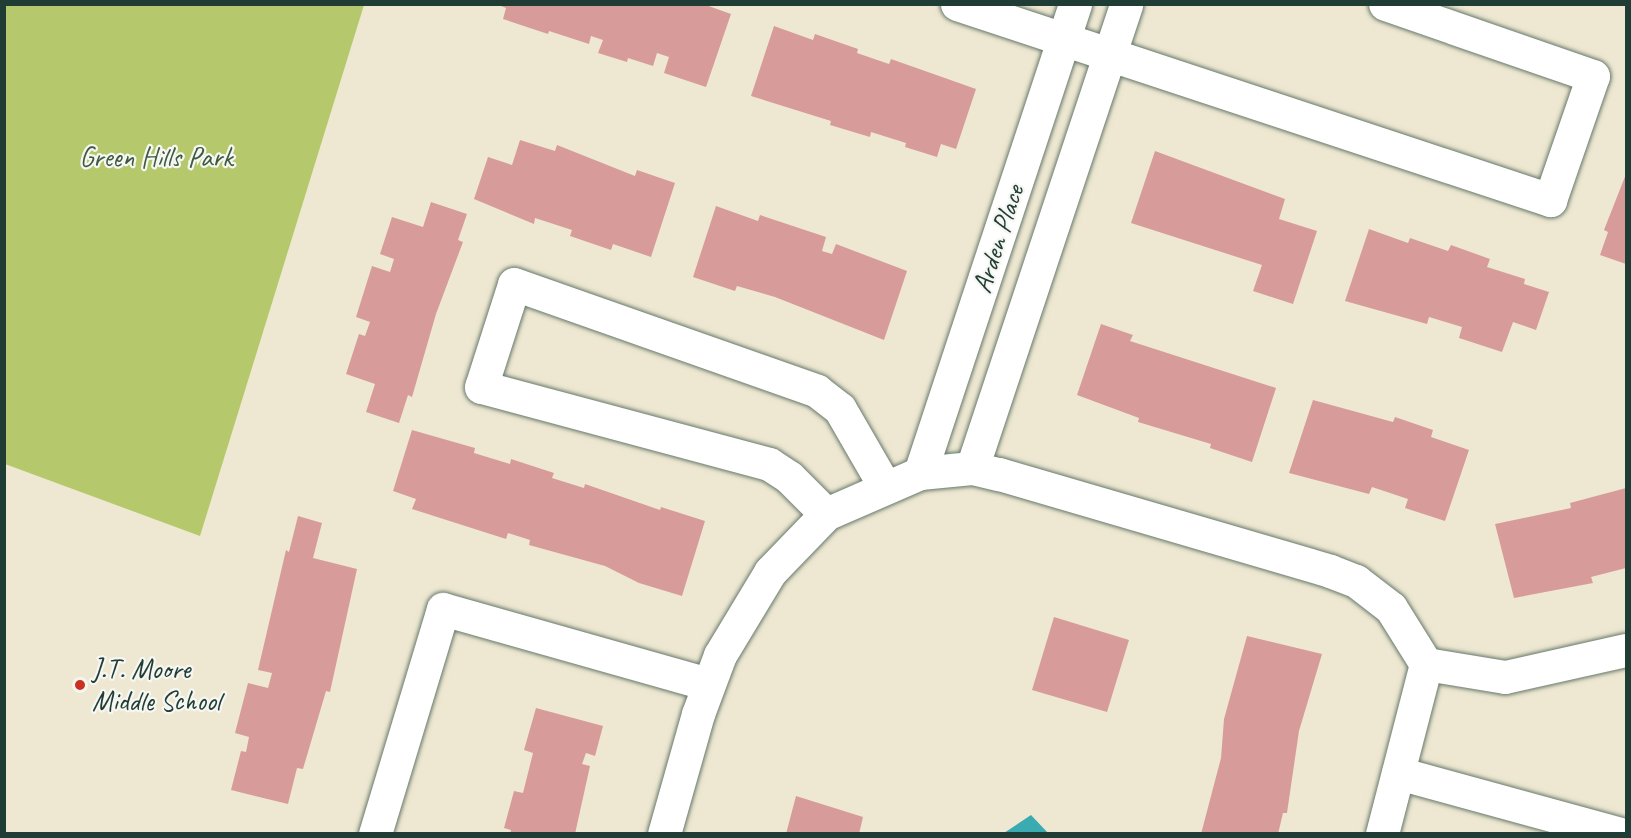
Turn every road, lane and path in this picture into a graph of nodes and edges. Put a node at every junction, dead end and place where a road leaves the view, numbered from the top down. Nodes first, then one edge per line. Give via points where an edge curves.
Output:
1 (957, 4) edge
2 (1075, 4) edge
3 (1126, 4) edge
4 (1385, 4) edge
5 (1064, 39) junction
6 (1109, 55) junction
7 (972, 468) junction
8 (920, 473) junction
9 (885, 487) junction
10 (826, 514) junction
11 (1626, 650) edge
12 (1426, 664) junction
13 (708, 684) junction
14 (1398, 773) junction
15 (375, 834) edge
16 (664, 834) edge
17 (1382, 834) edge
18 (1621, 834) edge

1 - 5 street
2 - 5 street, Arden Place
3 - 6 street, Arden Place
4 - 6 street via 1593,76 1550,201
5 - 6 street
5 - 8 street, Arden Place
6 - 7 street, Arden Place
7 - 8 street
7 - 12 street via 1300,560 1356,581 1391,608
8 - 9 street
9 - 10 street
9 - 10 street via 840,409 817,391 514,284 481,387 769,464 789,477
10 - 13 street via 785,555 751,600
11 - 12 street via 1505,677
12 - 14 street
13 - 15 street via 443,609
13 - 16 street
14 - 17 street
14 - 18 street

